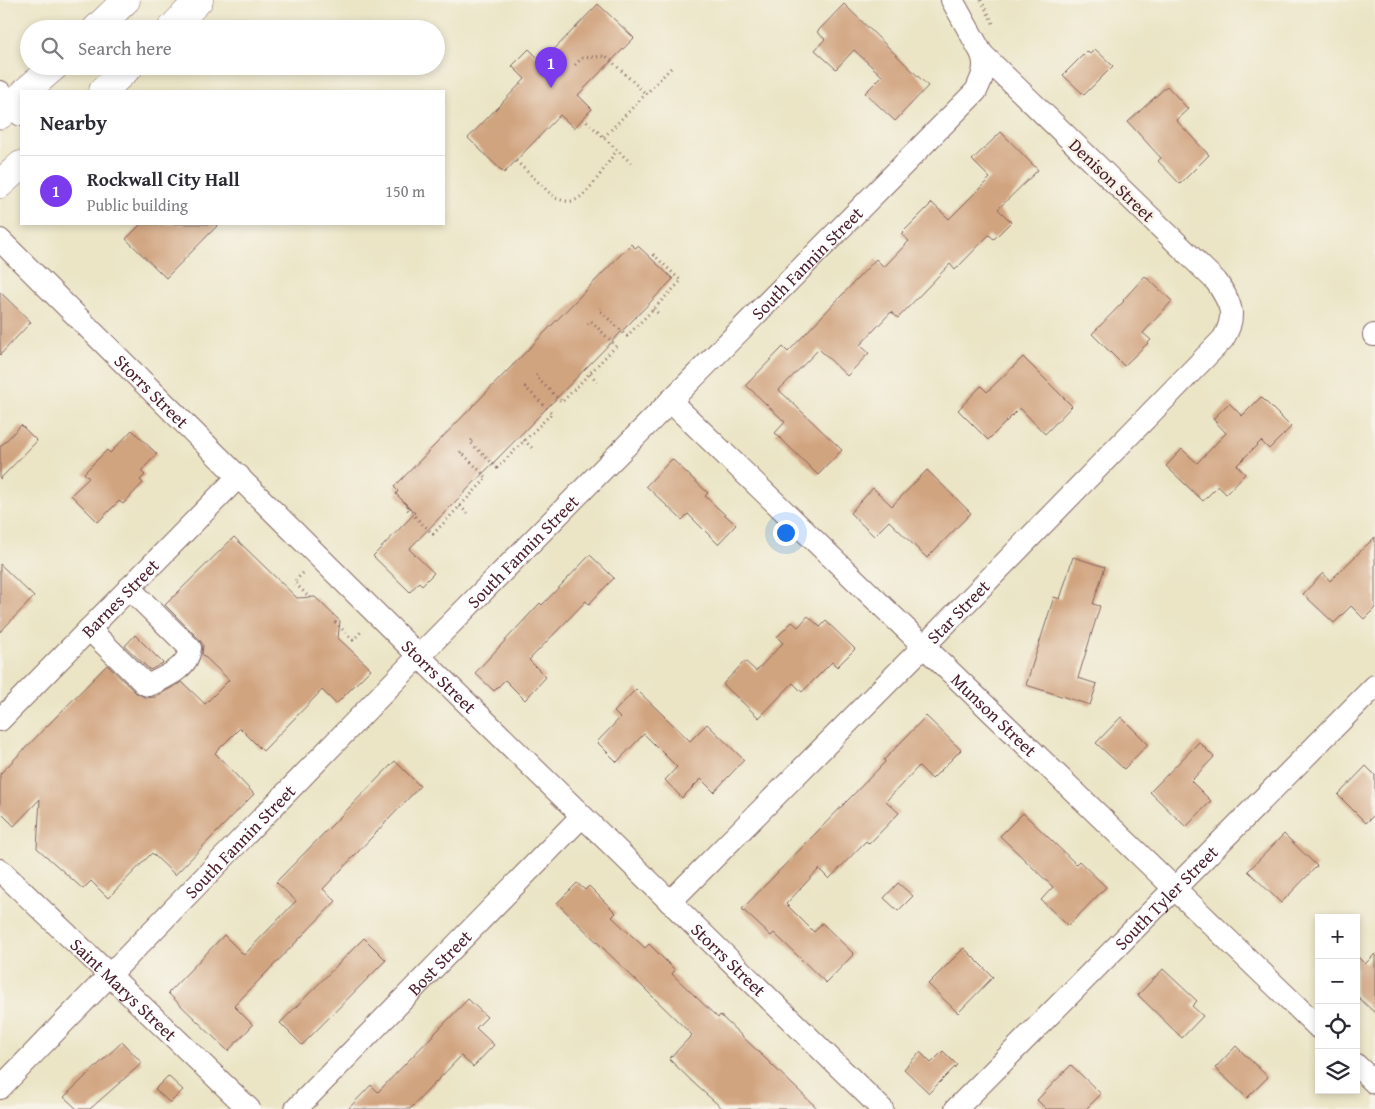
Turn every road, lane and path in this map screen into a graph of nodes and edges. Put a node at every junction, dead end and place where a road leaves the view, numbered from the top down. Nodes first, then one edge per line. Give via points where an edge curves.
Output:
1 (126, 0) edge
2 (199, 0) edge
3 (952, 0) edge
4 (105, 20) edge
5 (179, 20) edge
6 (982, 54) junction
7 (575, 65) dead end
8 (672, 66) dead end
9 (44, 75) edge
10 (120, 75) edge
11 (27, 90) edge
12 (104, 90) edge
13 (645, 93) junction
14 (583, 118) dead end
15 (602, 136) junction
16 (617, 150) junction
17 (516, 162) dead end
18 (631, 163) dead end
19 (20, 166) edge
20 (0, 184) edge
21 (0, 240) edge
22 (651, 258) dead end
23 (601, 309) dead end
24 (653, 309) junction
25 (1232, 313) joint
26 (659, 314) dead end
27 (587, 324) dead end
28 (590, 374) junction
29 (537, 375) dead end
30 (600, 384) dead end
31 (522, 390) dead end
32 (670, 401) junction
33 (472, 440) dead end
34 (524, 440) junction
35 (533, 449) dead end
36 (458, 455) dead end
37 (239, 476) junction
38 (408, 506) dead end
39 (460, 506) junction
40 (469, 515) dead end
41 (303, 574) dead end
42 (129, 588) junction
43 (313, 601) dead end
44 (335, 622) dead end
45 (89, 629) junction
46 (362, 631) dead end
47 (924, 646) junction
48 (419, 656) junction
49 (1375, 686) edge
50 (0, 720) edge
51 (582, 816) junction
52 (0, 870) edge
53 (1173, 888) junction
54 (670, 902) junction
55 (110, 974) junction
56 (1315, 1024) edge
57 (1360, 1069) edge
58 (1375, 1083) edge
59 (0, 1088) edge
60 (249, 1109) edge
61 (296, 1109) edge
62 (882, 1109) edge
63 (956, 1109) edge

1 - 4 main road
2 - 5 main road
3 - 6 street
6 - 25 street, Denison Street via 1216,281
6 - 32 street, South Fannin Street via 985,62 976,91
7 - 13 path via 582,58 606,56
8 - 13 path
9 - 11 main road
10 - 12 main road
13 - 15 path
14 - 15 path
15 - 16 path
16 - 17 path via 583,195 575,200 555,198
16 - 18 path
19 - 20 main road
21 - 37 street, Storrs Street
22 - 24 path via 654,255 680,281
23 - 24 path via 627,336
24 - 26 path
25 - 47 street, Star Street via 1230,327 1223,339
27 - 28 path via 590,321 616,346
28 - 29 path via 562,402
28 - 30 path
31 - 34 path via 525,387 552,413
32 - 47 street, Munson Street
32 - 48 street, South Fannin Street
33 - 34 path via 470,442 497,468
34 - 35 path
36 - 39 path via 461,452 487,478
37 - 42 street, Barnes Street
37 - 48 street, Storrs Street
38 - 39 path via 406,508 432,534
39 - 40 path
41 - 43 path via 294,582
42 - 45 street, Barnes Street
42 - 45 street via 190,648 189,657 176,671 145,684
44 - 46 path via 354,640
45 - 50 street, Barnes Street
47 - 53 street, Munson Street
47 - 54 street, Star Street
48 - 51 street, Storrs Street
48 - 55 street, South Fannin Street
49 - 53 street, South Tyler Street
51 - 54 street, Storrs Street
51 - 61 street, Bost Street
52 - 55 street, Saint Marys Street
53 - 56 street, Munson Street
53 - 63 street, South Tyler Street
54 - 62 street, Storrs Street
55 - 59 street, South Fannin Street
55 - 60 street, Saint Marys Street
57 - 58 street

